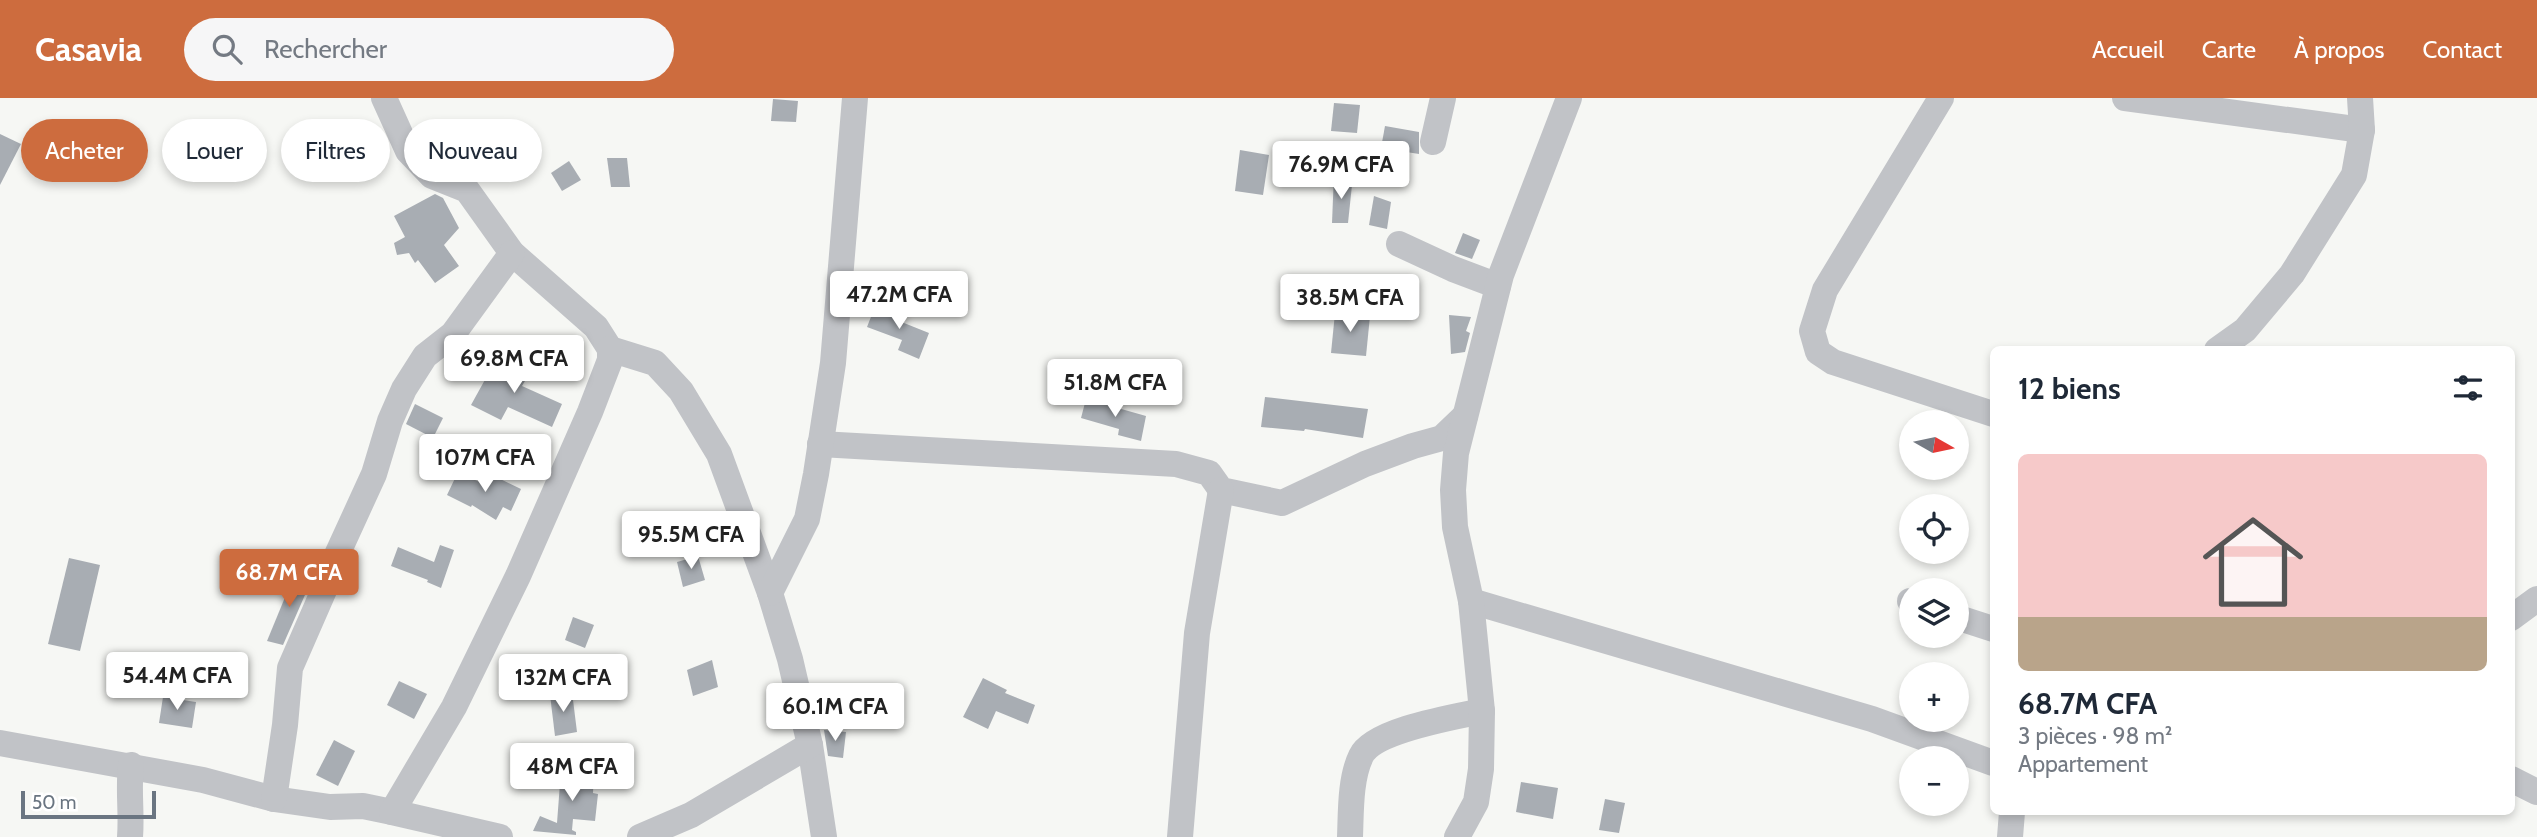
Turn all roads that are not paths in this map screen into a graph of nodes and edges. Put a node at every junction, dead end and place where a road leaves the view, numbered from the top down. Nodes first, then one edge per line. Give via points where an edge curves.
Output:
1 (384, 98) edge
2 (855, 98) edge
3 (1443, 98) edge
4 (1569, 98) edge
5 (1941, 98) edge
6 (2125, 98) edge
7 (2360, 98) edge
8 (2362, 130) junction
9 (1433, 142) dead end
10 (1399, 244) dead end
11 (512, 253) junction
12 (1499, 286) junction
13 (2223, 346) edge
14 (610, 349) junction
15 (1990, 413) edge
16 (1465, 416) junction
17 (820, 444) junction
18 (1221, 489) junction
19 (770, 593) junction
20 (2537, 599) edge
21 (1471, 601) junction
22 (2515, 615) edge
23 (1969, 621) edge
24 (1990, 628) edge
25 (1482, 711) junction
26 (810, 745) junction
27 (6, 751) edge
28 (1990, 761) edge
29 (131, 765) junction
30 (2515, 781) edge
31 (2537, 792) edge
32 (274, 799) junction
33 (392, 812) junction
34 (2012, 815) edge
35 (130, 837) edge
36 (500, 837) edge
37 (640, 837) edge
38 (824, 837) edge
39 (1180, 837) edge
40 (1350, 837) edge
41 (1457, 837) edge
42 (2010, 837) edge

1 - 11 street via 408,151 432,176 467,190
2 - 17 street via 833,363
3 - 9 street
4 - 12 street
5 - 15 street via 1825,290 1812,331 1818,352 1833,362
6 - 8 street
7 - 8 street
8 - 13 street via 2354,175 2292,274 2245,330
10 - 12 street
11 - 14 street via 596,327
11 - 32 street via 453,334 425,356 390,421 374,474 290,668
12 - 16 street
14 - 19 street via 655,363 681,391 719,454
14 - 33 street via 595,399 518,576 454,707
16 - 18 street via 1442,438 1365,464 1282,503
16 - 21 street via 1453,490 1455,527
17 - 18 street via 1176,464 1209,473
17 - 19 street via 807,519
18 - 39 street via 1197,633
19 - 26 street
20 - 22 street
21 - 25 street
21 - 28 street via 1872,719
23 - 24 street
25 - 40 street via 1400,730 1370,744 1359,765
25 - 41 street via 1476,802
26 - 37 street via 691,815
26 - 38 street
27 - 29 street
29 - 32 street
29 - 35 street
30 - 31 street
32 - 33 street
33 - 36 street
34 - 42 street

